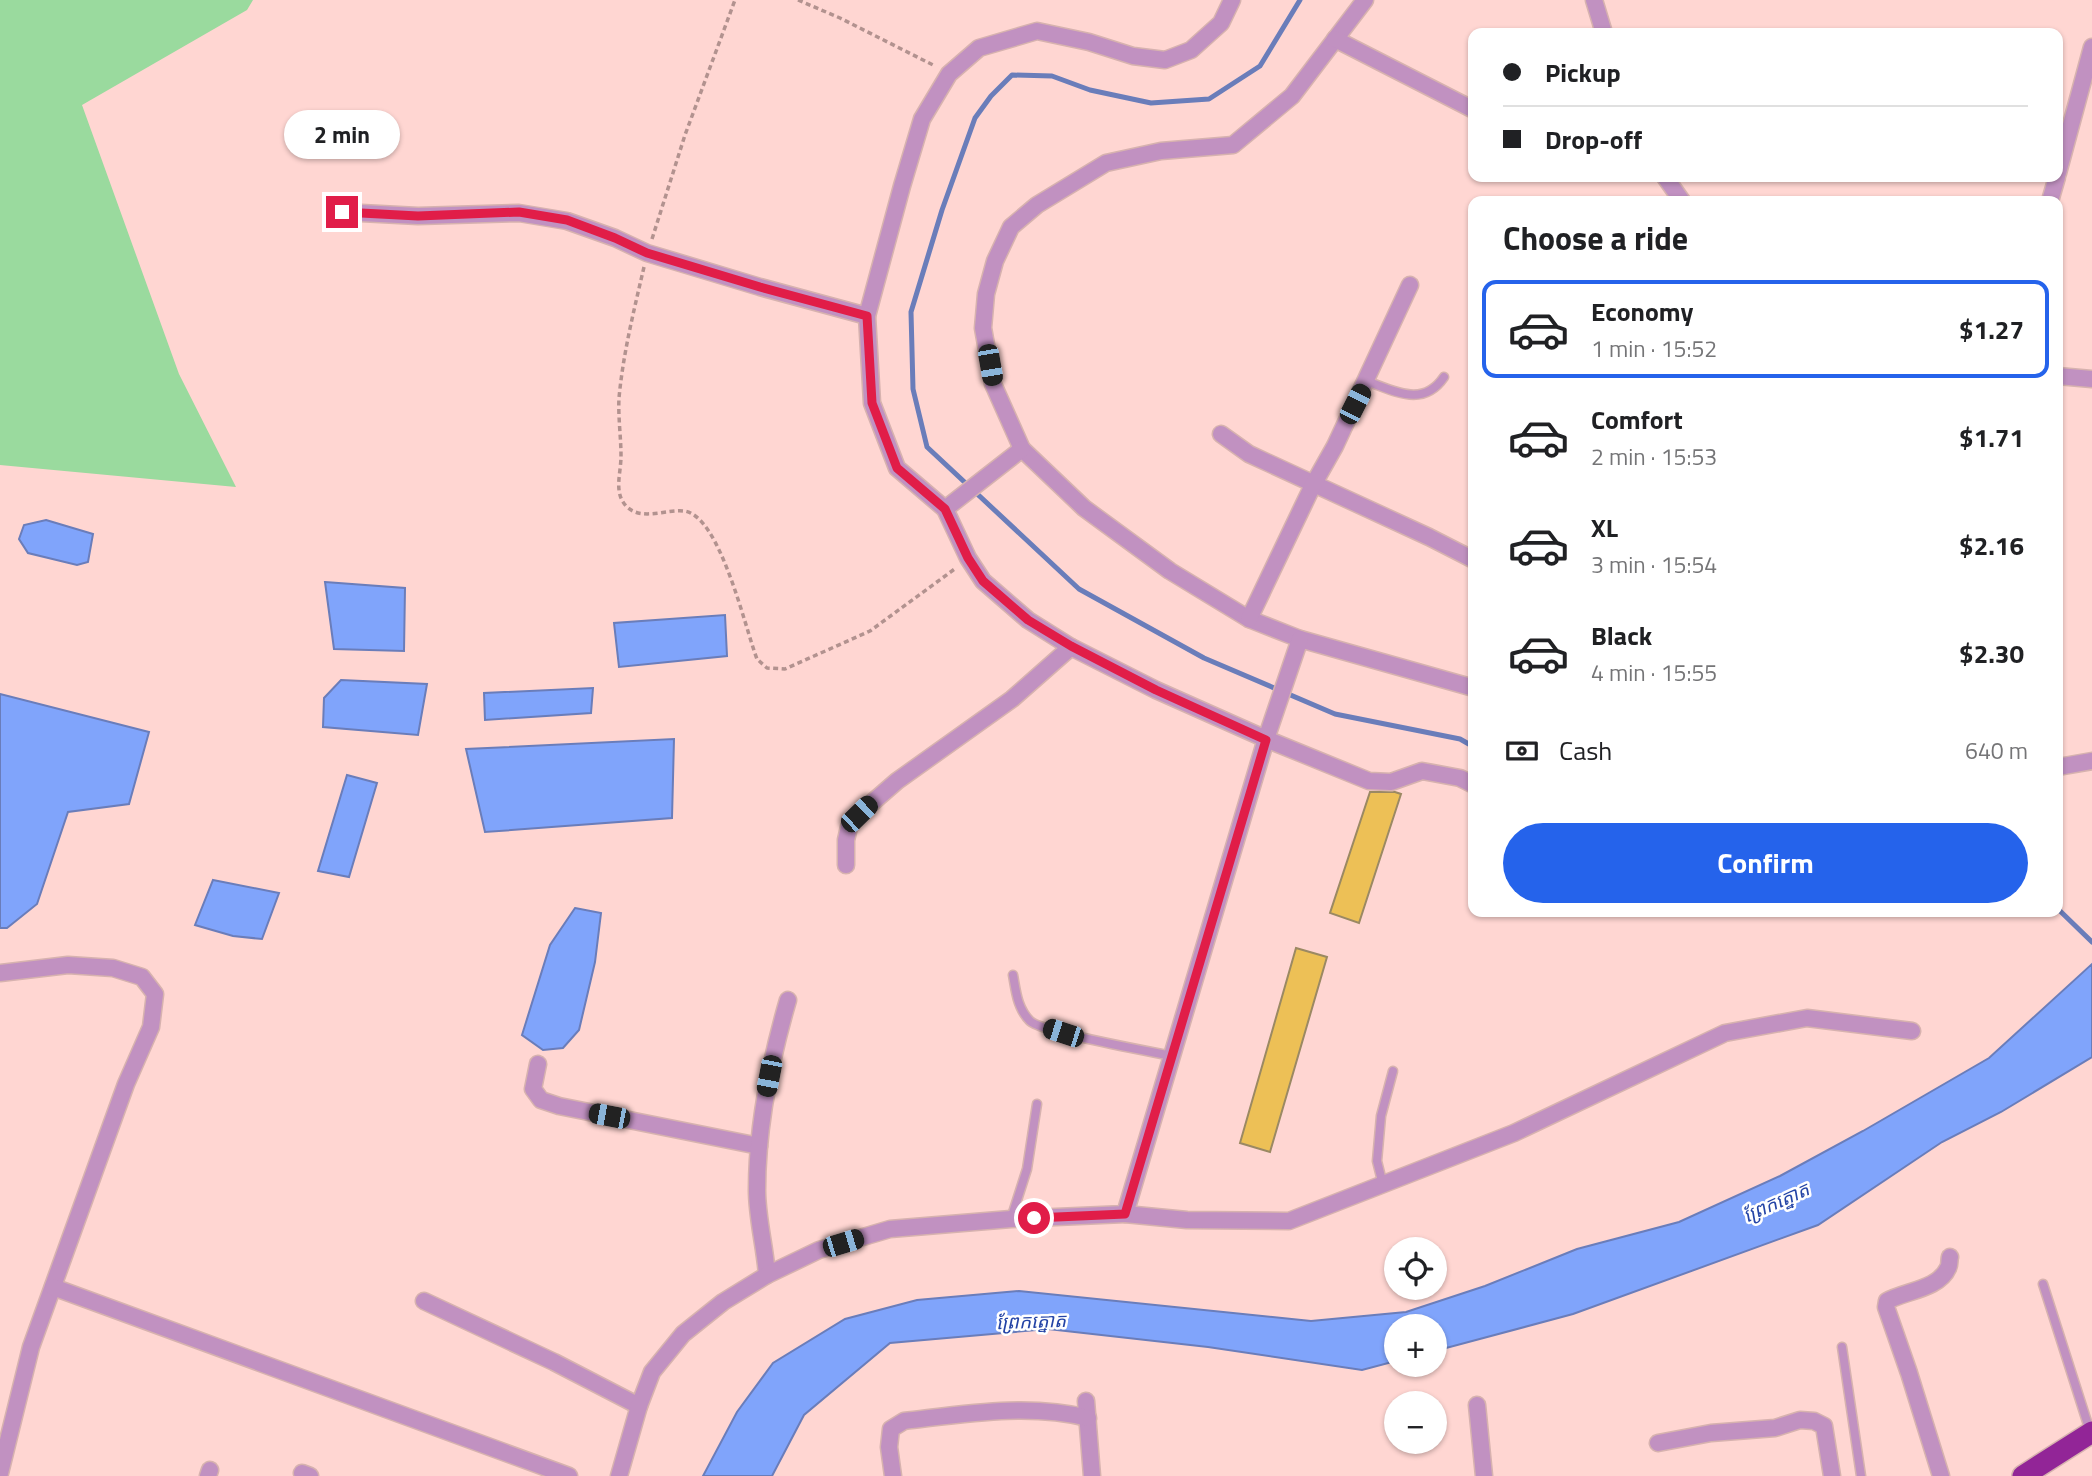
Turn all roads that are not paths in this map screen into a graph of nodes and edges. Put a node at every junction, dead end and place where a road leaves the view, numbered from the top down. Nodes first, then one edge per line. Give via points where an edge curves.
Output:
1 (1232, 0) edge
2 (1365, 0) edge
3 (1594, 0) edge
4 (1602, 28) edge
5 (1335, 40) junction
6 (2092, 47) edge
7 (1468, 107) edge
8 (2063, 153) edge
9 (342, 212) dead end
10 (1410, 285) dead end
11 (867, 316) junction
12 (2063, 376) edge
13 (1444, 377) dead end
14 (2092, 379) edge
15 (1366, 381) junction
16 (1221, 434) dead end
17 (1022, 449) junction
18 (1313, 485) junction
19 (945, 509) junction
20 (1468, 557) edge
21 (1249, 619) junction
22 (1300, 639) junction
23 (1071, 646) junction
24 (1468, 686) edge
25 (1266, 740) junction
26 (2092, 761) edge
27 (2063, 766) edge
28 (1468, 782) edge
29 (846, 866) dead end
30 (0, 973) edge
31 (1013, 975) dead end
32 (788, 1000) dead end
33 (1912, 1031) dead end
34 (1172, 1056) junction
35 (538, 1065) dead end
36 (1393, 1071) dead end
37 (1037, 1104) dead end
38 (759, 1146) junction
39 (1383, 1185) junction
40 (1125, 1214) junction
41 (1011, 1219) junction
42 (1950, 1256) dead end
43 (766, 1275) junction
44 (2043, 1284) dead end
45 (53, 1287) junction
46 (424, 1301) dead end
47 (1843, 1347) dead end
48 (1477, 1405) dead end
49 (639, 1406) junction
50 (2091, 1432) edge
51 (1658, 1443) dead end
52 (0, 1471) edge
53 (569, 1476) edge
54 (618, 1476) edge
55 (893, 1476) edge
56 (1092, 1476) edge
57 (1484, 1476) edge
58 (1832, 1476) edge
59 (1861, 1476) edge
60 (1941, 1476) edge
61 (2023, 1476) edge

1 - 11 street via 1221,23 1192,50 1165,60 1037,32 979,48 949,74 922,119
2 - 5 street
3 - 4 street
5 - 7 street
5 - 17 street via 1292,96 1233,145 1161,151 1106,163 1037,205 1011,227 986,293 983,328 993,384
6 - 8 street
9 - 11 street via 418,216 519,212 567,220 647,253
10 - 15 street
11 - 19 street via 872,403 897,468
12 - 14 street
13 - 15 lane via 1437,388 1418,396
15 - 18 street
16 - 18 street
17 - 19 street
17 - 21 street via 1084,508 1170,571
18 - 20 street
18 - 21 street
19 - 23 street via 983,581 1028,620
21 - 22 street
22 - 24 street
22 - 25 street
23 - 25 street
23 - 29 street via 1012,699 897,781 859,814 849,827
25 - 28 street via 1369,781 1391,782 1422,771
25 - 34 street
26 - 27 street
30 - 45 street via 68,965 113,968 142,977 155,994 151,1027
31 - 34 lane via 1018,1003 1031,1022
32 - 38 street via 764,1098
33 - 39 street via 1807,1018 1725,1033 1514,1133
34 - 40 street
35 - 38 street via 533,1088 541,1100
36 - 39 lane via 1381,1116 1377,1161
37 - 41 lane via 1027,1169
38 - 43 street via 757,1192
39 - 40 street via 1289,1221
40 - 41 street
41 - 43 street via 890,1229 819,1250
42 - 60 street via 1948,1269 1936,1282 1897,1295 1886,1307
43 - 49 street via 683,1334 652,1372
44 - 50 lane
45 - 52 street via 32,1347
45 - 53 street
46 - 49 street
47 - 59 lane
48 - 57 street
49 - 54 street
50 - 61 highway
51 - 58 street via 1814,1421 1824,1426
55 - 56 street via 889,1436 891,1429 904,1421 1003,1410 1087,1410

